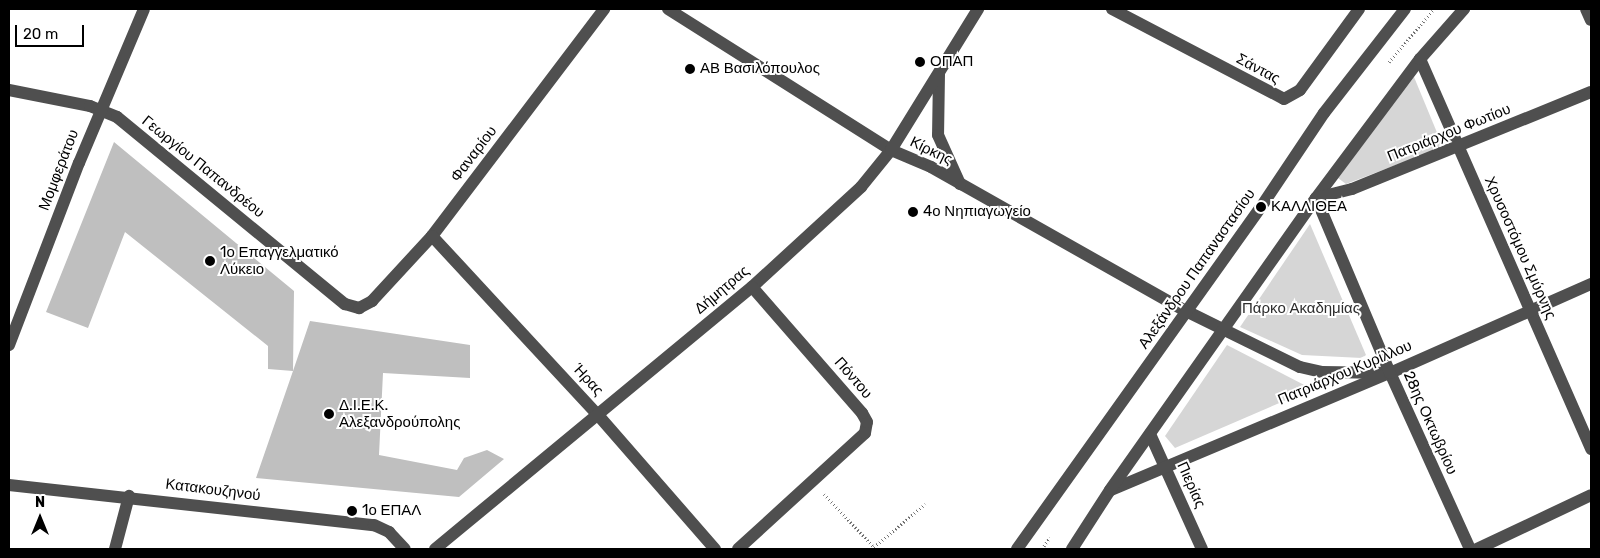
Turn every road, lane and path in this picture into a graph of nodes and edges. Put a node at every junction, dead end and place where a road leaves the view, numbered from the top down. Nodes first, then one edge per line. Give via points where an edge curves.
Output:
1 (144, 9) edge
2 (604, 9) edge
3 (668, 9) edge
4 (978, 9) edge
5 (1112, 9) edge
6 (1359, 9) edge
7 (1405, 9) edge
8 (1464, 9) edge
9 (1586, 9) edge
10 (1591, 20) edge
11 (1420, 59) junction
12 (940, 72) junction
13 (9, 90) edge
14 (1591, 92) edge
15 (101, 109) junction
16 (1458, 148) junction
17 (891, 150) junction
18 (960, 184) junction
19 (1316, 198) junction
20 (432, 236) junction
21 (1591, 284) edge
22 (752, 287) junction
23 (358, 308) joint
24 (1186, 311) junction
25 (1529, 311) junction
26 (1223, 329) junction
27 (9, 345) edge
28 (1390, 373) junction
29 (598, 415) junction
30 (1150, 434) junction
31 (1591, 449) edge
32 (1165, 467) junction
33 (814, 482) junction
34 (9, 484) edge
35 (1110, 490) junction
36 (1591, 495) edge
37 (129, 496) junction
38 (925, 504) dead end
39 (115, 549) edge
40 (405, 549) edge
41 (435, 549) edge
42 (715, 549) edge
43 (738, 549) edge
44 (1017, 549) edge
45 (1072, 549) edge
46 (1202, 549) edge
47 (1470, 549) edge
48 (1477, 549) edge

1 - 15 street, Μομφεράτου
2 - 20 street, Φαναρίου
3 - 17 street, Κίρκης
4 - 12 street, Δήμητρας
5 - 6 street, Σάντας via 1284,99 1300,90
7 - 24 street, Αλεξάνδρου Παπαναστασίου via 1324,114
8 - 11 street
9 - 10 street
11 - 16 street, Χρυσοστόμου Σμύρνης
11 - 19 street
12 - 17 street, Δήμητρας
12 - 18 street via 938,135
13 - 15 street, Γεωργίου Παπανδρέου
14 - 16 street, Πατριάρχου Φωτίου
15 - 23 street, Γεωργίου Παπανδρέου via 117,117 345,304
15 - 27 street, Μομφεράτου
16 - 19 street, Πατριάρχου Φωτίου via 1352,190
16 - 25 street, Χρυσοστόμου Σμύρνης
17 - 18 street, Κίρκης
17 - 22 street, Δήμητρας via 861,187
18 - 24 street, Κίρκης
19 - 26 street
19 - 28 street, 28ης Οκτωβρίου
20 - 23 street, Φαναρίου via 372,301
20 - 29 street, Ήρας
21 - 25 street, Πατριάρχου Κυρίλλου
22 - 29 street, Δήμητρας
22 - 33 street, Πόντου via 862,413 866,422 865,433
24 - 26 street, Κίρκης
24 - 44 street, Αλεξάνδρου Παπαναστασίου
25 - 28 street, Πατριάρχου Κυρίλλου
25 - 31 street, Χρυσοστόμου Σμύρνης
26 - 28 street, Κίρκης via 1300,367 1322,372
26 - 30 street
28 - 32 street, Πατριάρχου Κυρίλλου
28 - 47 street, 28ης Οκτωβρίου
29 - 41 street, Δήμητρας
29 - 42 street, Ήρας
30 - 32 street, Πιερίας
30 - 35 street
32 - 35 street, Πατριάρχου Κυρίλλου
32 - 46 street, Πιερίας
33 - 38 path via 874,547
33 - 43 street, Πόντου
34 - 37 street, Κατακουζηνού
35 - 45 street
36 - 48 street
37 - 39 street
37 - 40 street, Κατακουζηνού via 374,525 390,532

